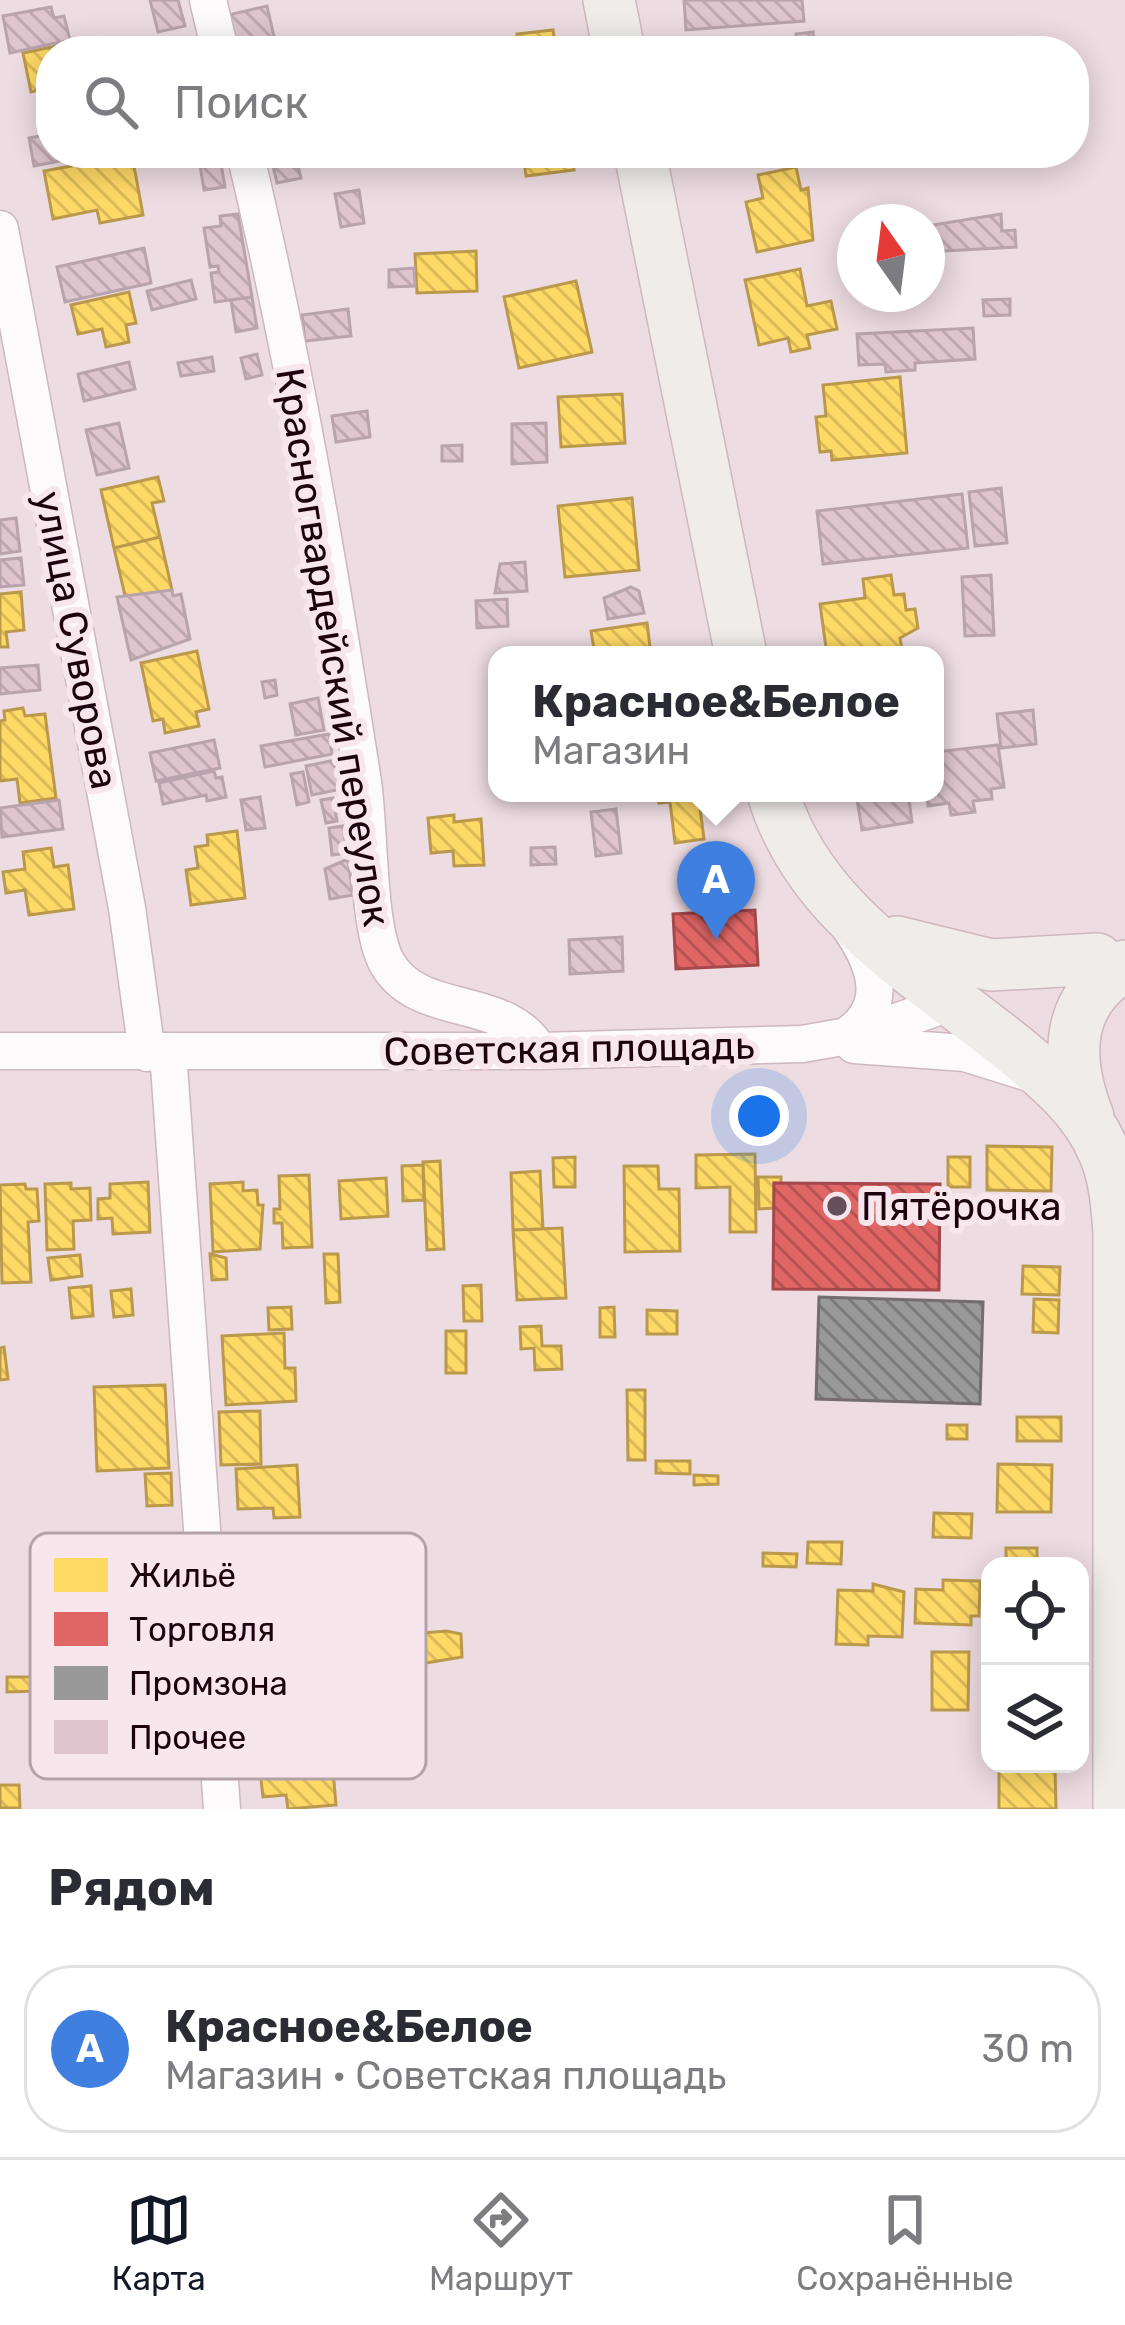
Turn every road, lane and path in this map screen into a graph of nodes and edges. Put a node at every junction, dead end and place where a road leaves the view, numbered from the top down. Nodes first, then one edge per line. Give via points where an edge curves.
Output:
1 (208, 0) edge
2 (608, 0) edge
3 (216, 36) edge
4 (616, 36) edge
5 (248, 168) edge
6 (643, 168) edge
7 (0, 229) edge
8 (739, 646) edge
9 (777, 802) edge
10 (835, 903) junction
11 (1116, 960) edge
12 (955, 1001) junction
13 (820, 1042) junction
14 (0, 1051) edge
15 (538, 1051) junction
16 (158, 1052) junction
17 (1078, 1111) junction
18 (199, 1533) edge
19 (219, 1779) edge
20 (222, 1809) edge
21 (1119, 1809) edge

1 - 3 street
2 - 4 street
5 - 15 street, Красногвардейский переулок via 326,551 382,953 407,985 514,1022
6 - 8 street
7 - 16 street, улица Суворова
9 - 10 street via 798,854
10 - 11 street via 895,941 955,959 1020,966
10 - 12 street
10 - 13 street via 869,958 876,992 865,1020
11 - 12 street, Советская площадь
11 - 17 street via 1072,1036
12 - 13 street, Советская площадь
12 - 17 street
13 - 15 street, Советская площадь
13 - 17 street via 965,1053 1019,1069
14 - 16 street, Советская площадь
15 - 16 street, Советская площадь
16 - 18 street, улица Суворова
17 - 21 street via 1112,1176 1119,1233
19 - 20 street, улица Суворова

